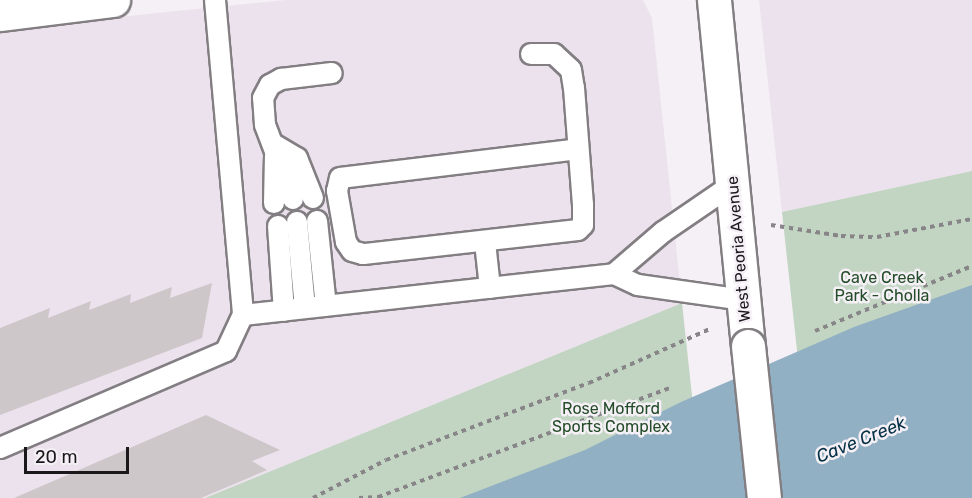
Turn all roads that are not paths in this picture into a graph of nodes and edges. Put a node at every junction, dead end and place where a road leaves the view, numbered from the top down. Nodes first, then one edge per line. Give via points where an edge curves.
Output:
1 (113, 0) edge
2 (215, 0) edge
3 (714, 0) edge
4 (0, 14) edge
5 (531, 54) dead end
6 (332, 73) dead end
7 (275, 145) junction
8 (578, 149) junction
9 (733, 184) junction
10 (313, 198) dead end
11 (284, 201) dead end
12 (317, 221) dead end
13 (485, 242) junction
14 (614, 274) junction
15 (490, 288) junction
16 (326, 306) junction
17 (745, 307) junction
18 (305, 308) junction
19 (284, 310) junction
20 (243, 315) junction
21 (0, 448) edge
22 (764, 498) edge

1 - 4 main road
2 - 20 lane
3 - 9 main road, West Peoria Avenue
5 - 8 lane via 554,54 571,70
6 - 7 lane via 281,79 270,85 262,113
7 - 10 lane via 297,158
7 - 11 lane
8 - 13 lane via 583,225 565,234
8 - 13 lane via 340,178 337,191 341,222 352,251 363,254
9 - 14 lane via 663,232
9 - 17 main road, West Peoria Avenue
12 - 16 lane
13 - 15 lane
14 - 15 lane
14 - 17 lane via 638,285
15 - 16 lane
16 - 18 lane
17 - 22 main road, West Peoria Avenue, bridge
18 - 19 lane
18 - 19 lane via 287,224
19 - 20 lane
20 - 21 lane via 226,351

